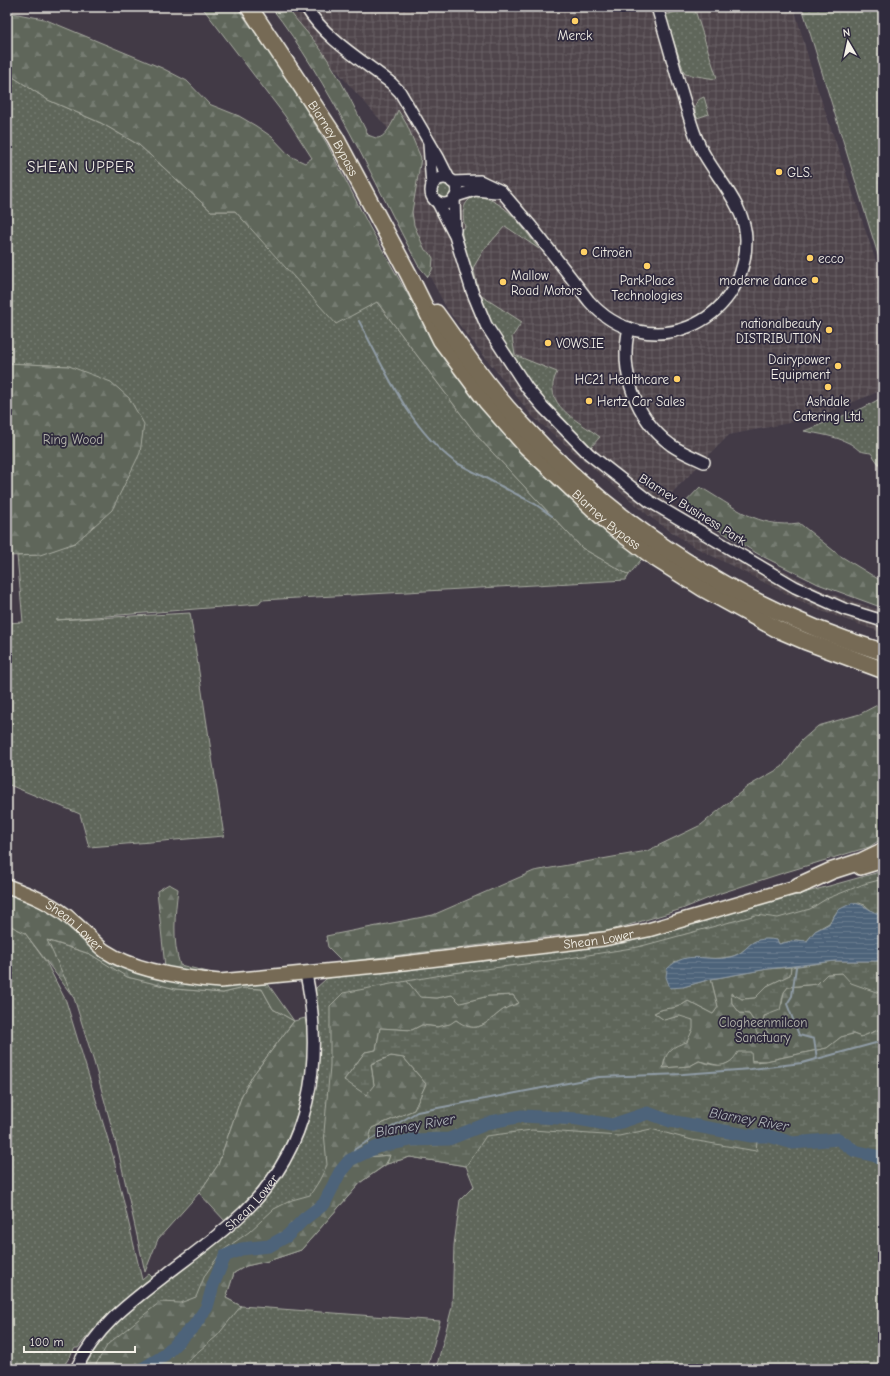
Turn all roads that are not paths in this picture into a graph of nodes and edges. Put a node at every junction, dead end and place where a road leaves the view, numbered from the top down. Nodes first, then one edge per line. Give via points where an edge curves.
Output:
1 (249, 7) edge
2 (262, 7) edge
3 (306, 7) edge
4 (657, 7) edge
5 (299, 81) junction
6 (429, 143) junction
7 (451, 181) junction
8 (432, 186) junction
9 (503, 193) junction
10 (455, 197) junction
11 (438, 203) junction
12 (455, 236) junction
13 (409, 276) junction
14 (629, 328) junction
15 (704, 462) dead end
16 (883, 621) edge
17 (777, 629) junction
18 (883, 652) edge
19 (883, 670) edge
20 (883, 680) edge
21 (883, 851) edge
22 (883, 861) edge
23 (7, 886) edge
24 (798, 886) junction
25 (306, 974) junction
26 (76, 1369) edge

1 - 5 highway, Blarney Bypass
2 - 5 highway via 297,61
3 - 6 street via 334,39 400,92
4 - 14 street via 697,141 739,208 746,239 744,263 736,285 722,305 703,321 681,330 661,334
5 - 13 highway, Blarney Bypass via 335,137
6 - 7 street
6 - 8 street
7 - 8 street via 439,179
7 - 9 street via 480,181
7 - 10 street via 456,186
8 - 11 street via 433,197
9 - 10 street via 475,190
9 - 14 street via 598,310
10 - 11 street via 447,203
10 - 12 street
11 - 12 street, Blarney Business Park
12 - 16 street, Blarney Business Park via 486,326 527,388 589,454 649,501 795,587 844,609
13 - 17 highway, Blarney Bypass via 441,340 487,402 558,477 611,525 656,558 704,589
13 - 18 highway, Blarney Bypass via 513,414 542,445 620,515 686,561 772,609 820,630
14 - 15 street via 624,351 625,363 636,401 651,424 672,445
17 - 19 highway, Blarney Bypass
17 - 20 highway
21 - 24 highway
22 - 24 main road, Shean Lower
23 - 25 main road, Shean Lower via 45,902 75,922 105,951 129,963 196,979 220,981
24 - 25 main road, Shean Lower via 626,936
25 - 26 street, Shean Lower via 314,1039 309,1093 298,1130 277,1171 245,1211 106,1323 91,1342

